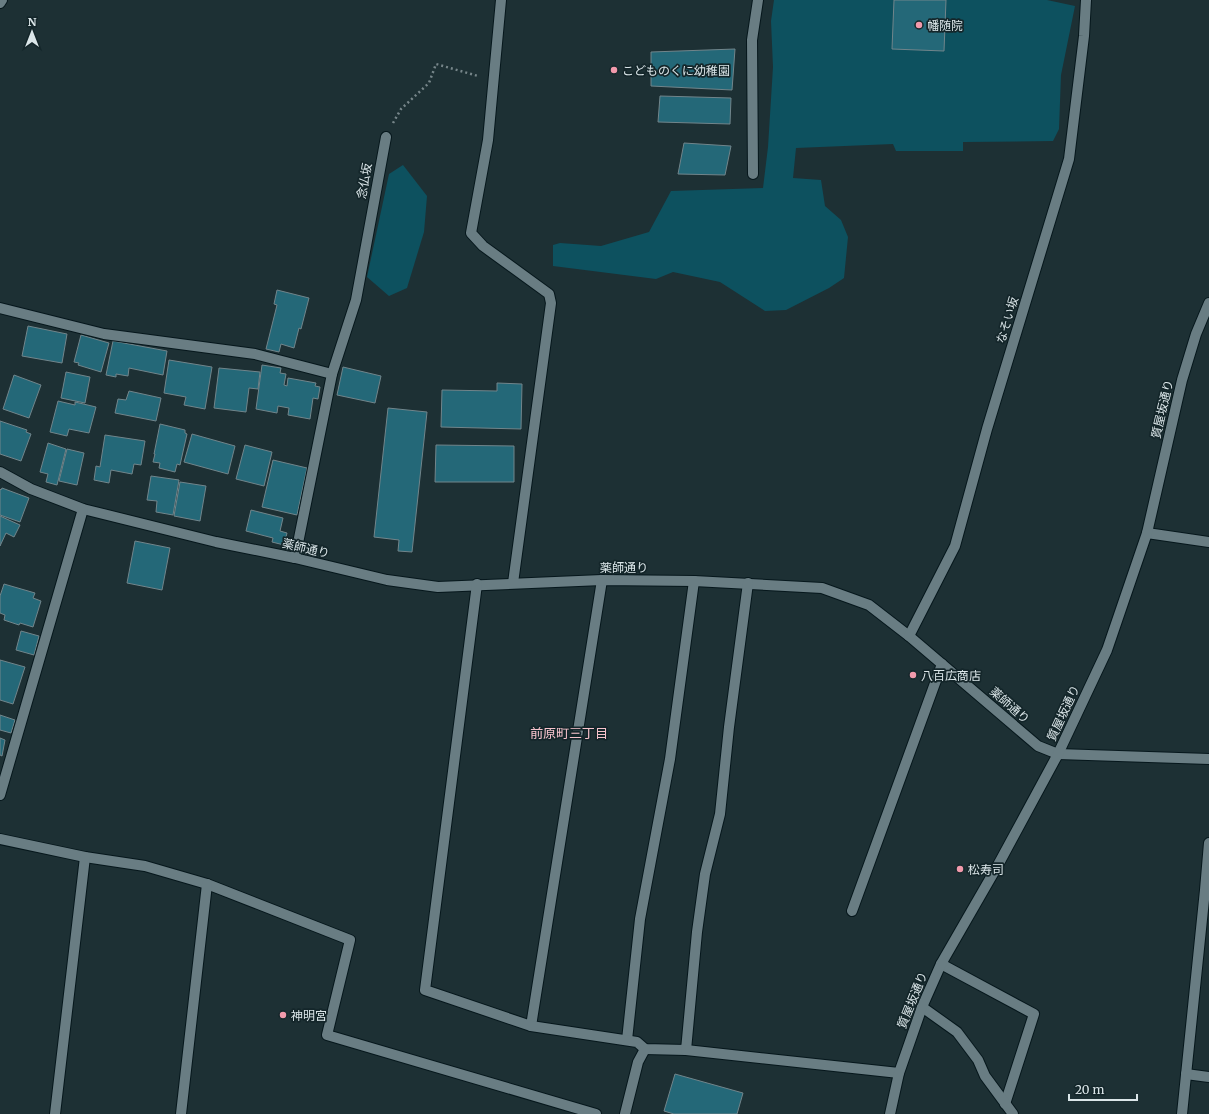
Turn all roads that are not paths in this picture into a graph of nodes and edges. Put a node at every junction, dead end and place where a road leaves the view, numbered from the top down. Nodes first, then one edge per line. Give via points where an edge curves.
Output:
1 (2, 0) edge
2 (501, 0) edge
3 (758, 0) edge
4 (1086, 0) edge
5 (0, 3) edge
6 (386, 137) road end
7 (753, 174) dead end
8 (1209, 303) edge
9 (0, 308) edge
10 (332, 374) junction
11 (0, 472) edge
12 (83, 509) junction
13 (1147, 533) junction
14 (1209, 542) edge
15 (295, 558) junction
16 (602, 580) junction
17 (694, 581) junction
18 (513, 583) junction
19 (748, 583) junction
20 (477, 584) junction
21 (909, 636) junction
22 (942, 664) junction
23 (1058, 754) junction
24 (1209, 759) edge
25 (0, 795) edge
26 (0, 839) edge
27 (1209, 843) edge
28 (85, 857) junction
29 (207, 884) junction
30 (1207, 890) edge
31 (852, 911) dead end
32 (941, 964) junction
33 (922, 1007) junction
34 (531, 1026) junction
35 (626, 1040) junction
36 (645, 1049) junction
37 (686, 1050) junction
38 (899, 1073) junction
39 (1186, 1074) junction
40 (1209, 1077) edge
41 (1005, 1104) junction
42 (55, 1114) edge
43 (181, 1114) edge
44 (596, 1114) edge
45 (625, 1114) edge
46 (890, 1114) edge
47 (1013, 1114) edge
48 (1182, 1114) edge

1 - 5 street
2 - 18 street via 488,140 471,233 483,246 549,294 551,303
3 - 7 street via 752,40
4 - 21 street, なそい坂 via 1069,159 987,429 955,546
6 - 10 street, 念仏坂 via 356,300
8 - 13 street, 質屋坂通り via 1196,334 1182,380
9 - 10 street via 104,334 255,354
10 - 15 street, 念仏坂
11 - 12 street, 薬師通り via 31,489
12 - 15 street, 薬師通り via 216,542
12 - 25 street
13 - 14 street
13 - 23 street, 質屋坂通り via 1107,650
15 - 20 street, 薬師通り via 387,580 438,587
16 - 17 street, 薬師通り
16 - 18 street, 薬師通り
16 - 34 street
17 - 19 street, 薬師通り
17 - 35 street via 670,759 640,919
18 - 20 street, 薬師通り
19 - 21 street, 薬師通り via 822,588 869,605
19 - 37 street via 720,814 705,874 697,932
20 - 34 street via 425,990
21 - 22 street, 薬師通り
22 - 23 street, 薬師通り via 1038,746
22 - 31 street
23 - 24 street, 薬師通り
23 - 32 street, 質屋坂通り
26 - 28 street
27 - 30 street
28 - 29 street via 144,866
28 - 42 street
29 - 43 street
29 - 44 street via 350,940 327,1034
30 - 39 street
32 - 33 street, 質屋坂通り
32 - 41 street via 1034,1014
33 - 38 street, 質屋坂通り
33 - 41 street via 957,1032
34 - 35 street
35 - 36 street via 637,1042
36 - 37 street
36 - 45 street via 638,1062
37 - 38 street
38 - 46 street, 質屋坂通り
39 - 40 street
39 - 48 street
41 - 47 street

